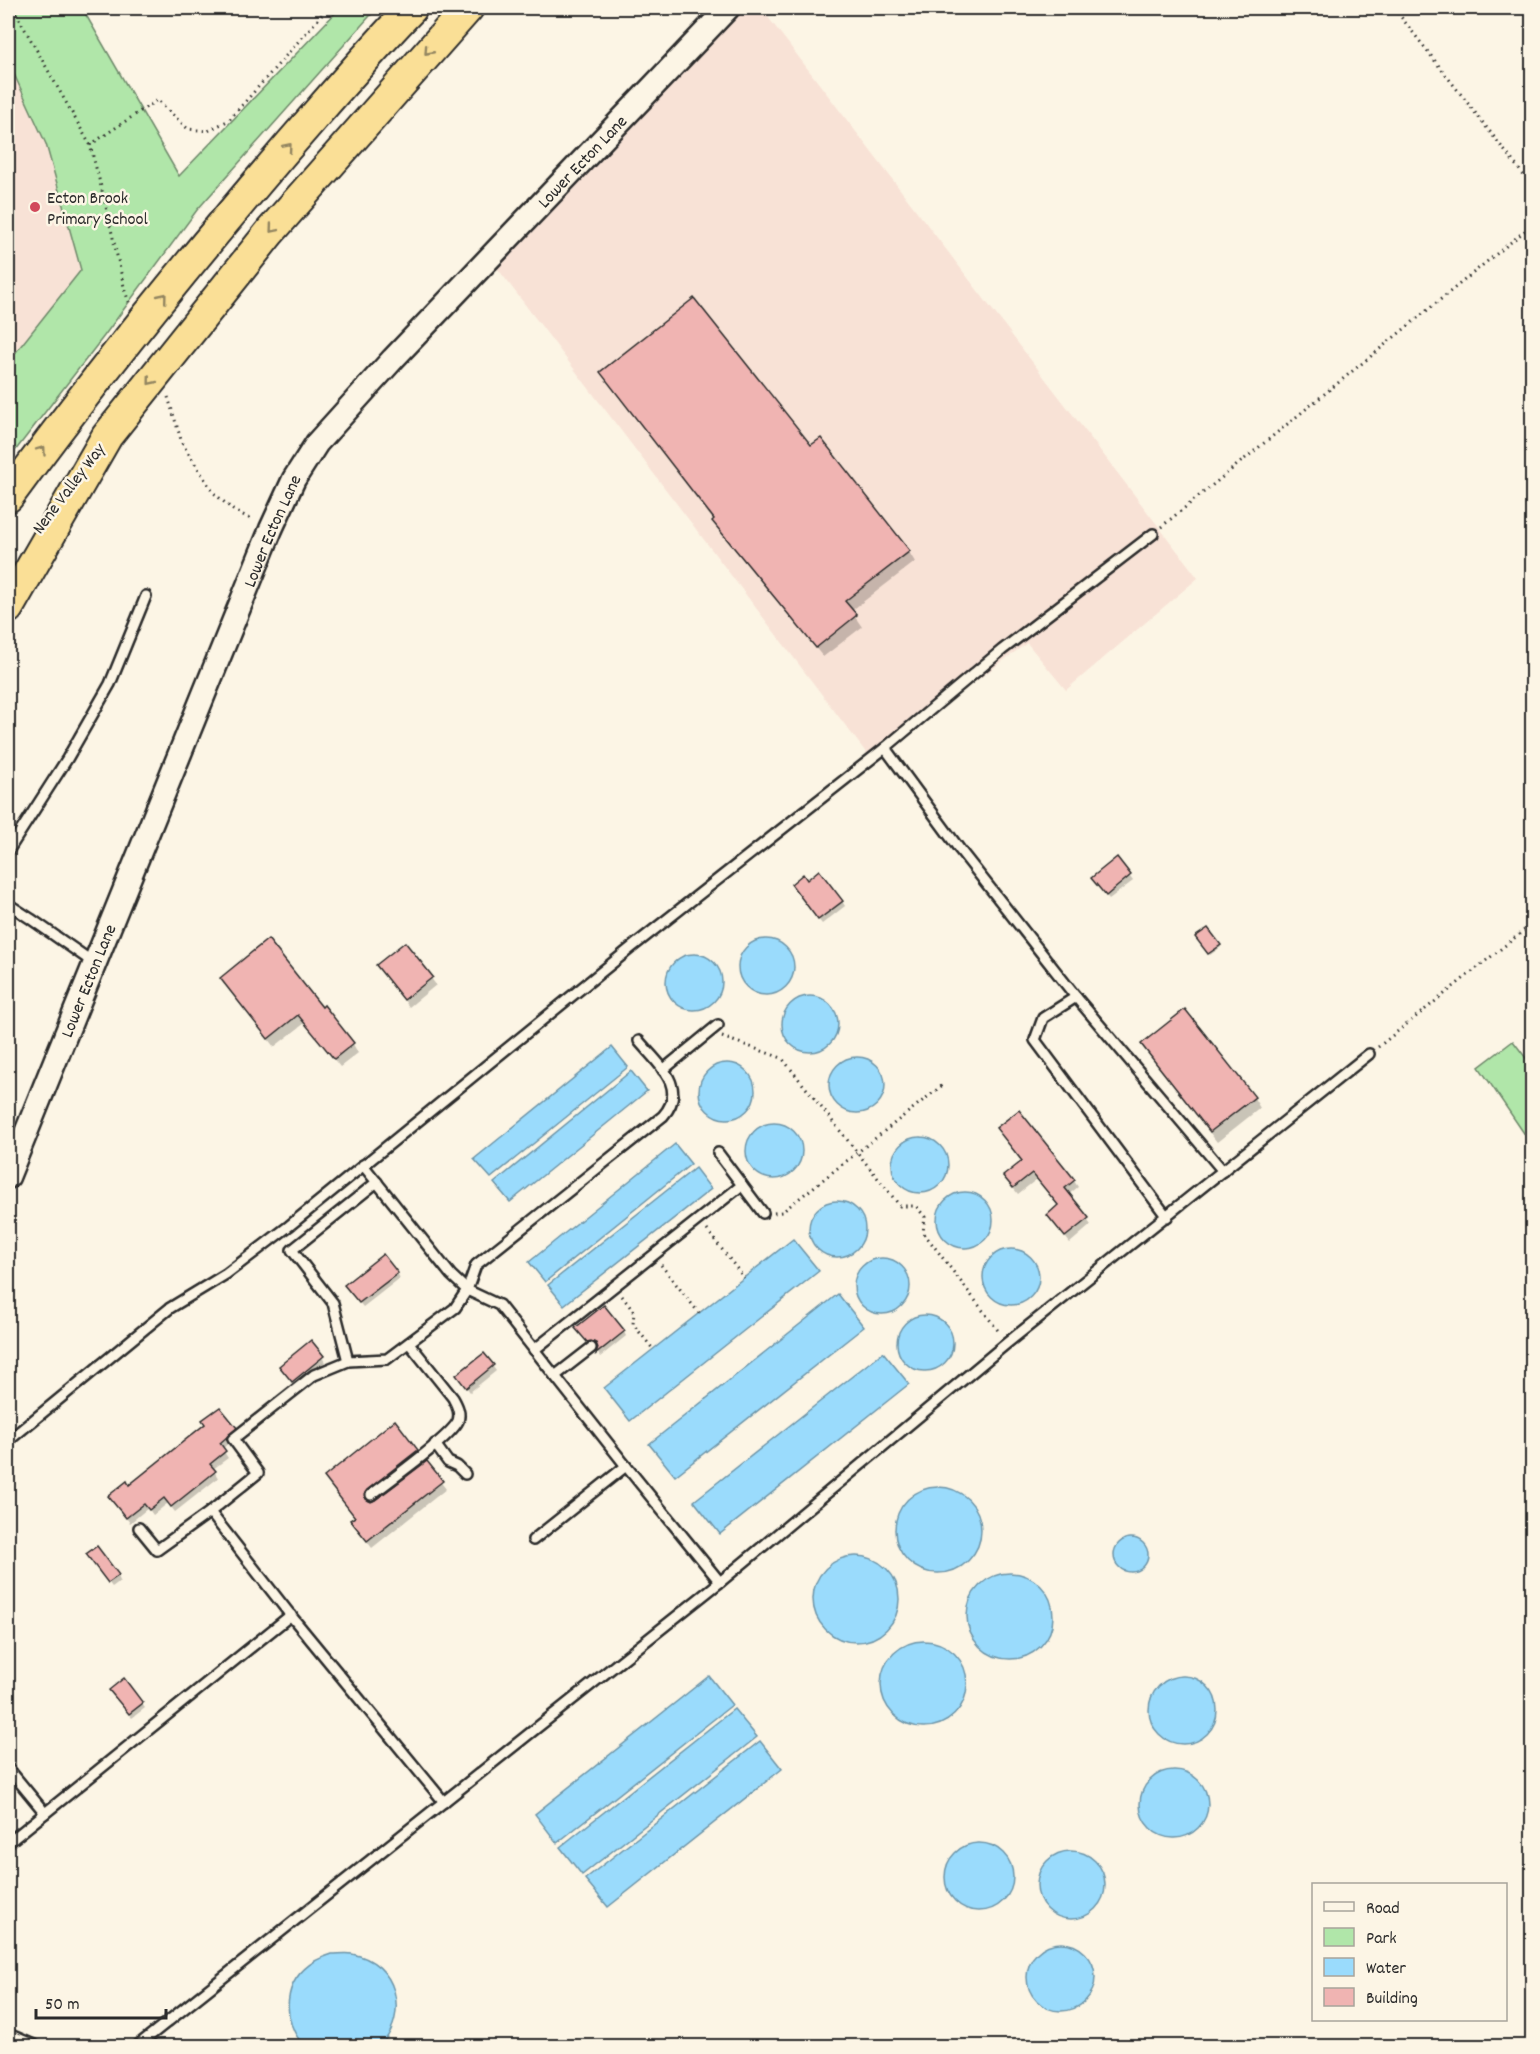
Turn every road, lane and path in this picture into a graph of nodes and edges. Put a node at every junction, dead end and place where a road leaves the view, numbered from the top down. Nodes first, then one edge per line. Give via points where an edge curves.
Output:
1 (13, 8) edge
2 (328, 8) edge
3 (411, 8) edge
4 (468, 8) edge
5 (729, 8) edge
6 (1394, 8) edge
7 (90, 146) junction
8 (1533, 186) edge
9 (1533, 225) edge
10 (131, 307) dead end
11 (168, 397) dead end
12 (107, 436) junction
13 (8, 497) edge
14 (271, 530) junction
15 (1153, 534) joint
16 (8, 569) edge
17 (146, 596) dead end
18 (8, 608) edge
19 (885, 748) junction
20 (8, 851) edge
21 (8, 904) edge
22 (1533, 924) edge
23 (94, 963) junction
24 (1076, 997) junction
25 (718, 1025) dead end
26 (709, 1033) junction
27 (639, 1041) dead end
28 (1369, 1054) joint
29 (663, 1070) junction
30 (944, 1084) dead end
31 (856, 1152) junction
32 (718, 1153) dead end
33 (363, 1165) junction
34 (1223, 1171) junction
35 (8, 1177) edge
36 (377, 1182) junction
37 (742, 1185) junction
38 (763, 1213) joint
39 (1167, 1216) junction
40 (698, 1220) junction
41 (654, 1255) junction
42 (744, 1278) dead end
43 (614, 1286) junction
44 (467, 1290) junction
45 (699, 1313) dead end
46 (409, 1342) junction
47 (1007, 1342) junction
48 (591, 1348) dead end
49 (653, 1349) dead end
50 (534, 1350) junction
51 (348, 1361) junction
52 (555, 1376) junction
53 (8, 1441) edge
54 (435, 1444) junction
55 (626, 1466) junction
56 (465, 1474) dead end
57 (371, 1495) dead end
58 (210, 1512) junction
59 (139, 1528) dead end
60 (533, 1540) dead end
61 (720, 1581) junction
62 (291, 1616) junction
63 (8, 1768) edge
64 (444, 1802) junction
65 (45, 1813) junction
66 (8, 1843) edge
67 (8, 2034) edge
68 (36, 2046) edge
69 (137, 2046) edge

1 - 7 path
2 - 7 path via 229,120 208,131 188,129 157,100
13 -> 3 highway via 68,414 225,221
4 -> 12 highway via 270,232
5 - 14 street, Lower Ecton Lane via 317,443 294,479
6 - 8 path
7 - 10 path
9 - 15 path
11 - 14 path via 182,443 213,492 233,510
12 - 16 highway, Nene Valley Way
12 - 18 highway
14 - 23 street, Lower Ecton Lane
15 - 19 lane via 1002,650
17 - 20 lane via 110,684
19 - 24 lane
19 - 33 lane
21 - 23 lane
22 - 28 path
23 - 35 street, Lower Ecton Lane
24 - 34 lane
24 - 39 lane via 1043,1018 1035,1040
25 - 26 lane
26 - 29 lane
26 - 31 path via 782,1058
27 - 29 lane
28 - 34 lane
29 - 44 lane via 674,1088 670,1108 663,1116 476,1265
30 - 31 path
31 - 38 path via 782,1212
31 - 47 path via 900,1206 916,1206 925,1217 923,1232
32 - 37 lane
33 - 36 lane
33 - 53 lane via 226,1274 170,1308
34 - 39 lane
36 - 44 lane
36 - 51 lane via 292,1250 333,1303
37 - 38 lane
37 - 40 lane
39 - 47 lane
40 - 41 lane
40 - 42 path
41 - 43 lane
41 - 45 path
43 - 49 path via 634,1312 633,1324
43 - 50 lane
44 - 46 lane via 455,1308
44 - 50 lane via 499,1305
46 - 51 lane via 387,1359
46 - 54 lane via 458,1409 458,1422
47 - 61 lane
48 - 52 lane
50 - 52 lane
51 - 58 lane via 314,1375 233,1439 258,1473
52 - 55 lane
54 - 56 lane via 448,1462
54 - 57 lane
55 - 60 lane
55 - 61 lane
58 - 59 lane via 157,1550
58 - 62 lane
61 - 64 lane
62 - 64 lane
62 - 65 lane
63 - 65 lane
64 - 69 lane
65 - 66 lane
67 - 68 lane

